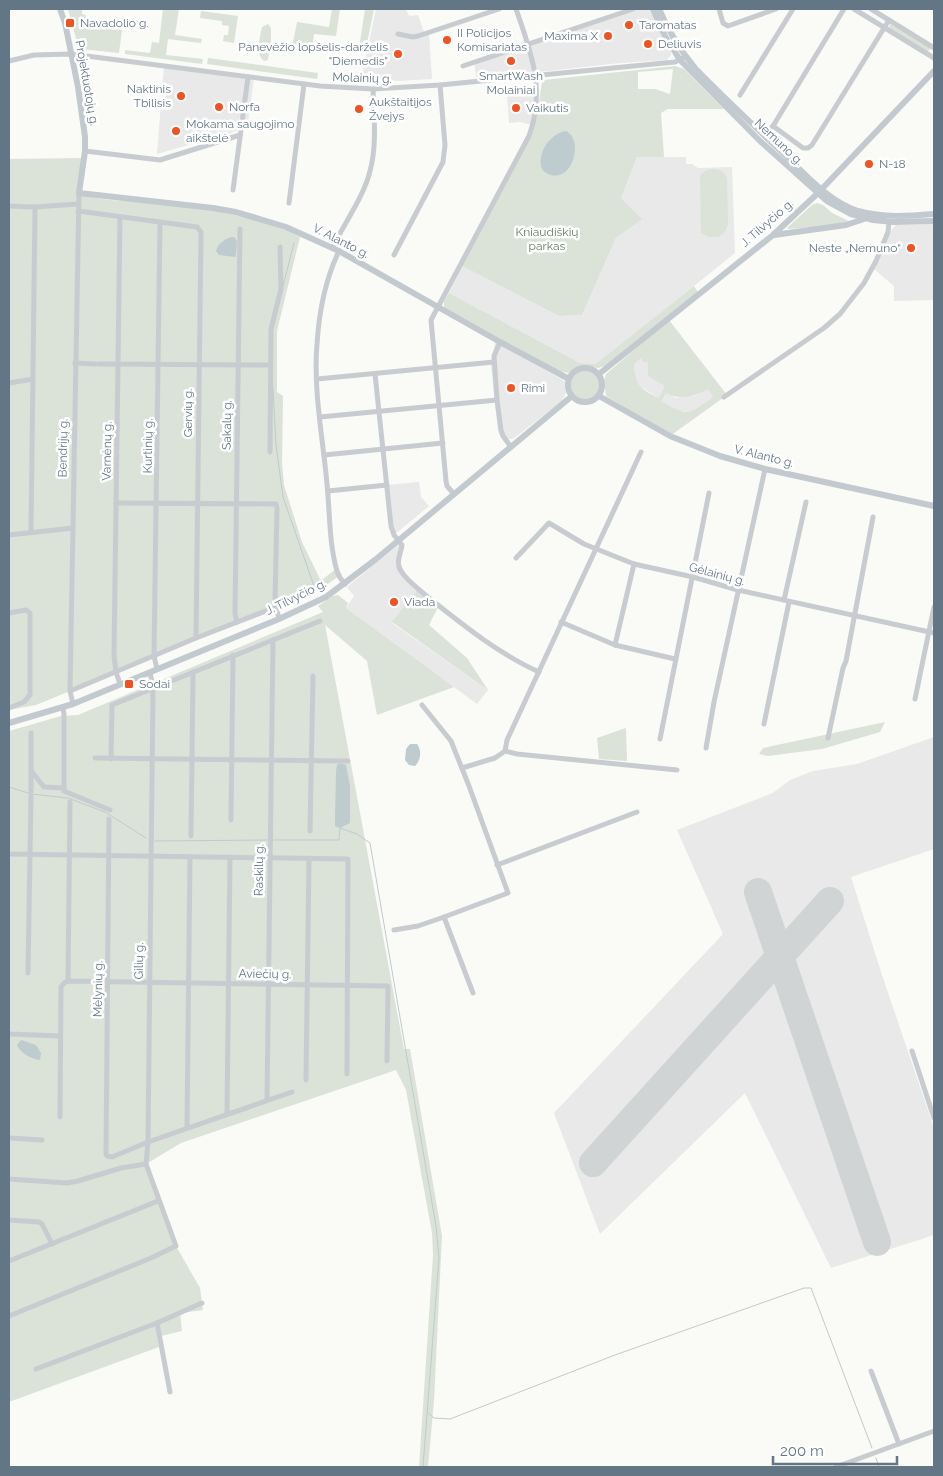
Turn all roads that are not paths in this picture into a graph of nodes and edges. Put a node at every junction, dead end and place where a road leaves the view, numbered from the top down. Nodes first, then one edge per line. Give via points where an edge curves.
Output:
1 (60, 9) edge
2 (498, 9) edge
3 (516, 9) edge
4 (633, 9) edge
5 (653, 9) edge
6 (659, 9) edge
7 (719, 9) edge
8 (776, 9) edge
9 (791, 9) edge
10 (844, 9) edge
11 (854, 9) edge
12 (871, 9) edge
13 (889, 20) junction
14 (884, 27) junction
15 (398, 34) dead end
16 (528, 44) junction
17 (934, 48) edge
18 (71, 54) junction
19 (683, 58) junction
20 (934, 58) edge
21 (9, 61) edge
22 (463, 66) dead end
23 (934, 71) edge
24 (536, 76) junction
25 (248, 77) junction
26 (304, 84) junction
27 (440, 85) junction
28 (374, 89) junction
29 (740, 95) dead end
30 (772, 126) junction
31 (240, 135) junction
32 (764, 135) junction
33 (85, 151) junction
34 (233, 190) dead end
35 (819, 191) junction
36 (79, 192) junction
37 (289, 203) dead end
38 (78, 204) junction
39 (9, 206) edge
40 (35, 207) junction
41 (78, 211) junction
42 (934, 214) edge
43 (120, 217) junction
44 (864, 219) junction
45 (934, 221) edge
46 (160, 222) junction
47 (889, 222) junction
48 (240, 229) dead end
49 (773, 235) junction
50 (280, 247) dead end
51 (335, 250) junction
52 (394, 255) dead end
53 (438, 307) junction
54 (500, 342) junction
55 (494, 362) junction
56 (74, 363) junction
57 (118, 364) junction
58 (159, 364) junction
59 (198, 365) junction
60 (238, 365) junction
61 (270, 365) junction
62 (436, 368) junction
63 (375, 374) junction
64 (599, 374) junction
65 (33, 379) junction
66 (317, 379) junction
67 (569, 379) junction
68 (9, 383) edge
69 (572, 396) junction
70 (599, 396) junction
71 (724, 397) dead end
72 (498, 400) junction
73 (439, 405) junction
74 (379, 411) junction
75 (320, 417) junction
76 (443, 443) junction
77 (511, 446) junction
78 (383, 448) junction
79 (270, 452) dead end
80 (641, 452) dead end
81 (324, 454) junction
82 (765, 469) junction
83 (387, 485) junction
84 (328, 491) junction
85 (709, 493) dead end
86 (454, 494) junction
87 (806, 502) dead end
88 (116, 503) junction
89 (157, 503) junction
90 (197, 503) junction
91 (236, 504) junction
92 (934, 506) edge
93 (873, 517) dead end
94 (72, 528) junction
95 (32, 532) junction
96 (9, 535) edge
97 (399, 540) junction
98 (596, 549) junction
99 (516, 558) dead end
100 (634, 564) junction
101 (693, 577) junction
102 (345, 584) junction
103 (738, 590) junction
104 (787, 601) junction
105 (276, 607) junction
106 (934, 607) edge
107 (9, 613) edge
108 (854, 616) junction
109 (279, 619) junction
110 (320, 621) dead end
111 (237, 622) junction
112 (561, 622) junction
113 (931, 632) edge
114 (196, 638) junction
115 (273, 640) junction
116 (615, 645) junction
117 (233, 655) junction
118 (154, 656) junction
119 (675, 659) junction
120 (154, 670) junction
121 (116, 672) junction
122 (193, 672) junction
123 (538, 672) junction
124 (313, 676) dead end
125 (120, 684) junction
126 (153, 688) junction
127 (70, 692) junction
128 (915, 699) dead end
129 (73, 704) junction
130 (422, 705) dead end
131 (9, 708) edge
132 (63, 708) junction
133 (9, 723) edge
134 (764, 724) dead end
135 (31, 733) dead end
136 (828, 738) dead end
137 (660, 739) dead end
138 (706, 748) dead end
139 (505, 751) junction
140 (95, 758) dead end
141 (111, 758) junction
142 (151, 758) junction
143 (192, 758) junction
144 (232, 759) junction
145 (272, 759) junction
146 (311, 760) junction
147 (348, 761) dead end
148 (462, 768) junction
149 (677, 770) dead end
150 (31, 771) junction
151 (64, 788) junction
152 (70, 802) dead end
153 (110, 810) dead end
154 (637, 812) dead end
155 (109, 819) dead end
156 (231, 820) dead end
157 (310, 831) dead end
158 (191, 836) dead end
159 (9, 854) edge
160 (30, 855) junction
161 (70, 856) junction
162 (109, 856) junction
163 (150, 856) junction
164 (190, 857) junction
165 (230, 857) junction
166 (269, 858) junction
167 (309, 858) junction
168 (497, 865) junction
169 (444, 917) junction
170 (394, 930) dead end
171 (28, 973) dead end
172 (68, 981) junction
173 (108, 982) junction
174 (148, 982) junction
175 (189, 983) junction
176 (228, 984) junction
177 (268, 984) junction
178 (308, 985) junction
179 (348, 985) junction
180 (474, 993) dead end
181 (9, 1034) edge
182 (60, 1036) junction
183 (912, 1051) dead end
184 (387, 1061) dead end
185 (347, 1074) dead end
186 (306, 1080) dead end
187 (292, 1092) dead end
188 (267, 1100) junction
189 (227, 1113) junction
190 (60, 1117) dead end
191 (934, 1118) edge
192 (187, 1128) junction
193 (9, 1138) edge
194 (42, 1140) dead end
195 (148, 1142) junction
196 (146, 1164) junction
197 (9, 1179) edge
198 (158, 1201) junction
199 (9, 1220) edge
200 (52, 1244) junction
201 (9, 1262) edge
202 (202, 1303) dead end
203 (9, 1316) edge
204 (157, 1323) junction
205 (36, 1369) dead end
206 (871, 1371) dead end
207 (170, 1392) dead end
208 (934, 1431) edge
209 (899, 1444) junction
210 (836, 1467) edge

1 - 18 main road, Projektuotojų g.
2 - 15 street via 418,36
3 - 16 street
4 - 16 street
5 - 19 main road, Nemuno g. via 665,36
6 - 19 main road, Nemuno g.
7 - 8 street via 723,22 728,26
9 - 29 street
10 - 30 street
11 - 14 street
12 - 13 street
13 - 14 street
13 - 17 street
14 - 20 street
14 - 30 street via 812,145 803,148
16 - 22 street
16 - 24 street
18 - 21 street, Molainių g. via 34,55
18 - 25 street, Molainių g.
18 - 33 main road, Projektuotojų g.
19 - 24 street, Molainių g.
19 - 32 main road, Nemuno g.
19 - 35 main road, Nemuno g. via 760,141
23 - 35 main road, J. Tilvyčio g.
24 - 27 street, Molainių g.
24 - 53 street via 536,109 529,136
25 - 26 street, Molainių g.
25 - 31 street
26 - 28 street, Molainių g.
26 - 37 street
27 - 28 street, Molainių g.
27 - 52 street via 446,145 443,162
28 - 51 street via 371,169
30 - 32 street
31 - 33 street via 154,160
31 - 34 street
32 - 35 main road, Nemuno g.
33 - 36 main road, Projektuotojų g.
35 - 42 main road, Nemuno g. via 868,213 896,216
35 - 44 main road, Nemuno g. via 840,209
35 - 49 main road, J. Tilvyčio g.
36 - 38 street, Bendrijų g.
36 - 51 main road, V. Alanto g. via 236,212 286,226
38 - 40 street
38 - 41 street, Bendrijų g.
39 - 40 street
40 - 65 street
41 - 43 street, Gervių g.
41 - 56 street, Bendrijų g.
43 - 46 street, Gervių g.
43 - 57 street, Varnėnų g.
44 - 47 main road, Nemuno g.
44 - 49 main road via 846,225
45 - 47 main road, Nemuno g.
46 - 58 street, Kurtinių g.
46 - 59 street, Gervių g. via 197,227 201,232
47 - 71 street via 888,232 872,268 840,314
48 - 60 street, Sakalų g.
49 - 64 main road, J. Tilvyčio g.
50 - 61 street via 281,289 272,321
51 - 53 main road, V. Alanto g.
51 - 66 street via 320,313
53 - 54 main road, V. Alanto g.
53 - 62 street via 431,320
54 - 55 street
54 - 67 main road, V. Alanto g.
55 - 62 street
55 - 72 street
56 - 57 street
56 - 94 street, Bendrijų g.
57 - 58 street
57 - 88 street, Varnėnų g.
58 - 59 street
58 - 89 street, Kurtinių g.
59 - 60 street
59 - 90 street, Gervių g.
60 - 61 street
60 - 91 street, Sakalų g.
61 - 79 street
62 - 63 street
62 - 73 street
63 - 66 street
63 - 74 street
64 - 67 main road via 583,368
64 - 70 main road via 603,385
65 - 68 street
65 - 95 street
66 - 75 street
67 - 69 main road via 568,388
69 - 70 main road via 586,402
69 - 77 main road, J. Tilvyčio g.
70 - 82 main road, V. Alanto g. via 692,446
72 - 73 street
72 - 77 street via 502,436
73 - 74 street
73 - 76 street
74 - 75 street
74 - 78 street
75 - 81 street
76 - 78 street
76 - 86 street via 446,480
77 - 86 main road, J. Tilvyčio g.
78 - 81 street
78 - 83 street
80 - 98 street
81 - 84 street
82 - 92 main road, V. Alanto g.
82 - 103 street
83 - 84 street
83 - 97 street via 391,526
84 - 102 street via 336,569
85 - 101 street
86 - 97 main road, J. Tilvyčio g.
87 - 104 street
88 - 89 street
88 - 121 street, Varnėnų g.
89 - 90 street
89 - 118 street, Kurtinių g.
90 - 91 street
90 - 114 street, Gervių g.
91 - 105 street via 276,505
91 - 111 street, Sakalų g.
93 - 108 street
94 - 95 street
94 - 127 street, Bendrijų g.
95 - 96 street
97 - 102 main road, J. Tilvyčio g.
97 - 123 street via 402,548 398,562 400,570 418,589 508,655
98 - 99 street, Gėlainių g. via 549,523
98 - 100 street, Gėlainių g.
98 - 112 street
100 - 101 street, Gėlainių g.
100 - 116 street
101 - 103 street, Gėlainių g.
101 - 119 street
102 - 109 main road, J. Tilvyčio g. via 316,603
103 - 104 street, Gėlainių g.
103 - 138 street
104 - 108 street, Gėlainių g.
104 - 134 street
105 - 109 street
105 - 111 street
106 - 113 street
107 - 131 street via 29,610 30,695 24,702
108 - 113 street, Gėlainių g.
108 - 136 street
109 - 120 main road, J. Tilvyčio g.
110 - 115 street
111 - 114 street
112 - 116 street
112 - 123 street
113 - 128 street
114 - 118 street
115 - 117 street
115 - 145 street, Raskilų g.
116 - 119 street
117 - 122 street
117 - 144 street
118 - 120 street, Kurtinių g.
118 - 121 street
119 - 137 street
120 - 125 main road, J. Tilvyčio g.
120 - 126 street, Gilių g.
121 - 125 street, Varnėnų g.
121 - 127 street
122 - 126 street
122 - 143 street
123 - 139 street
124 - 146 street
125 - 129 main road, J. Tilvyčio g.
126 - 141 street via 112,705
126 - 142 street, Gilių g.
127 - 129 street, Bendrijų g.
129 - 132 main road, J. Tilvyčio g.
130 - 148 street via 451,741
132 - 133 main road, J. Tilvyčio g.
132 - 151 street
135 - 150 street
139 - 148 street via 495,758
139 - 149 street
140 - 141 street
141 - 142 street
142 - 143 street
142 - 163 street, Gilių g.
143 - 144 street
143 - 158 street
144 - 145 street
144 - 156 street
145 - 146 street
145 - 166 street, Raskilų g.
146 - 147 street
146 - 157 street
148 - 168 street
150 - 151 street via 44,787
150 - 160 street
151 - 153 street via 66,793
152 - 161 street
154 - 168 street
155 - 162 street, Mėlynių g.
159 - 160 street
160 - 161 street
160 - 171 street
161 - 162 street
161 - 172 street
162 - 163 street
162 - 173 street, Mėlynių g.
163 - 164 street
163 - 174 street, Gilių g.
164 - 165 street
164 - 175 street
165 - 166 street
165 - 176 street
166 - 167 street
166 - 177 street, Raskilų g.
167 - 178 street
167 - 179 street via 348,859
168 - 169 street via 508,892
169 - 170 street
169 - 180 street
172 - 173 street, Aviečių g.
172 - 182 street via 60,987
173 - 174 street, Aviečių g.
173 - 195 street, Mėlynių g. via 106,1154 109,1158
174 - 175 street, Aviečių g.
174 - 195 street, Gilių g.
175 - 176 street, Aviečių g.
175 - 192 street
176 - 177 street, Aviečių g.
176 - 189 street
177 - 178 street, Aviečių g.
177 - 188 street, Raskilų g.
178 - 179 street, Aviečių g.
178 - 186 street
179 - 184 street, Aviečių g. via 388,986
179 - 185 street
181 - 182 street
182 - 190 street
183 - 191 street
187 - 188 street
188 - 189 street
189 - 192 street
192 - 195 street
193 - 194 street
195 - 196 street, Gilių g.
196 - 197 street via 67,1183
196 - 198 street, Gilių g.
198 - 200 street
198 - 203 street, Gilių g. via 176,1246
199 - 200 street via 39,1222
200 - 201 street
202 - 204 street
204 - 205 street
204 - 207 street
206 - 209 street
208 - 209 street
209 - 210 street

